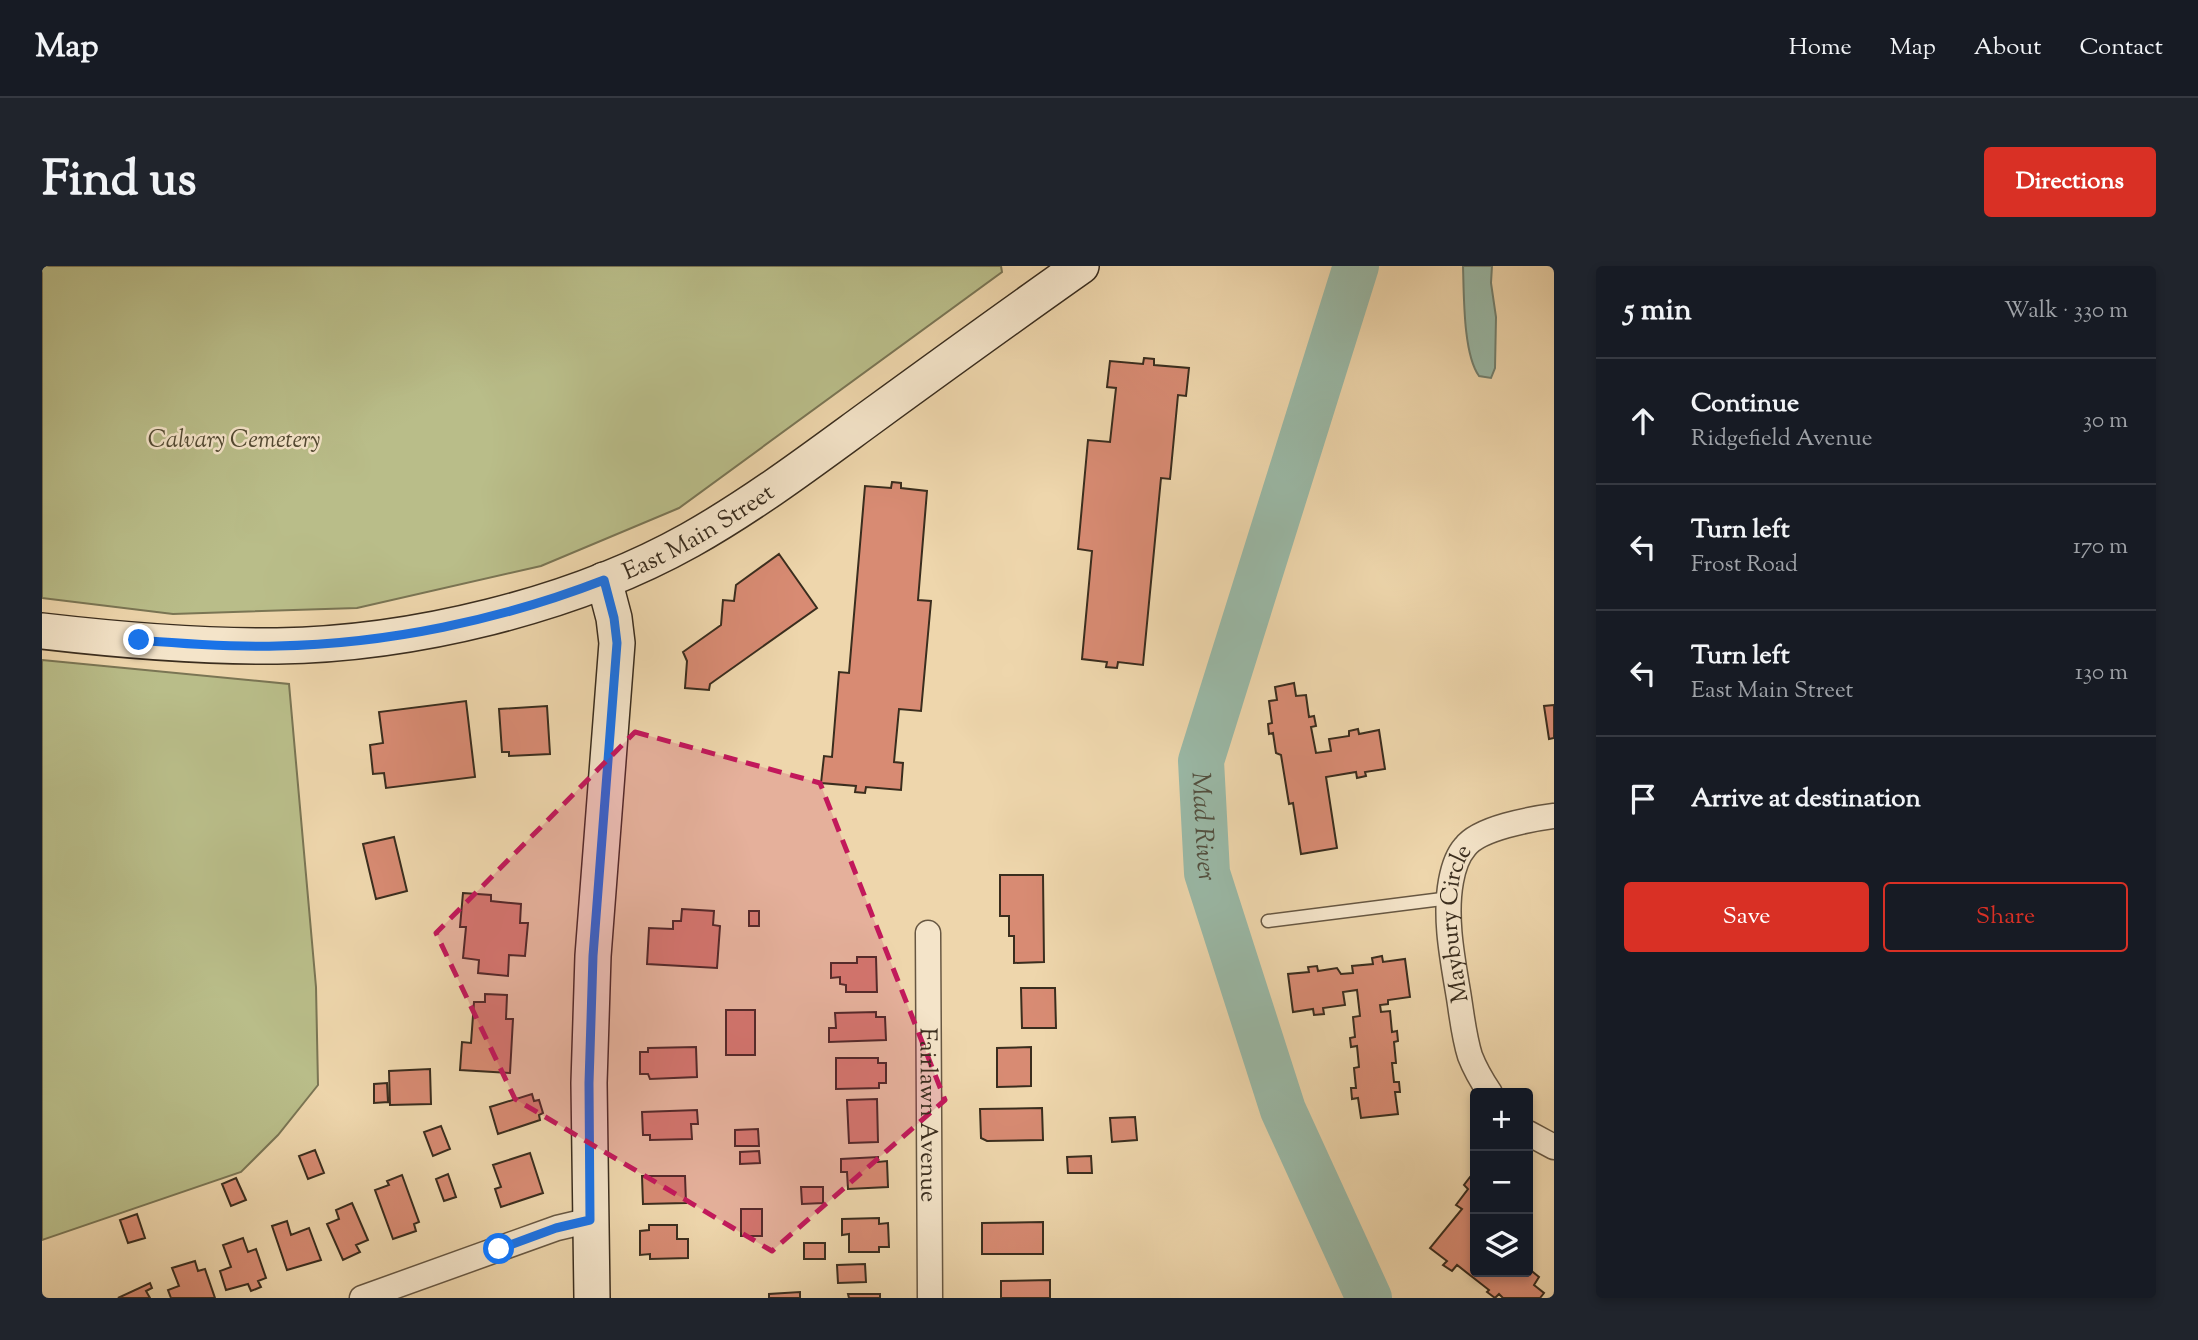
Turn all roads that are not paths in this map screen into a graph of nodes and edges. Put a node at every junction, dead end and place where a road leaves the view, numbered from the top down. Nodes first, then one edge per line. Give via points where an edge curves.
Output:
1 (1080, 266) edge
2 (604, 580) junction
3 (42, 631) edge
4 (1554, 816) edge
5 (1450, 898) junction
6 (1268, 921) dead end
7 (928, 933) dead end
8 (1487, 1088) edge
9 (1533, 1136) edge
10 (1554, 1147) edge
11 (590, 1220) junction
12 (362, 1298) edge
13 (592, 1298) edge
14 (930, 1298) edge

1 - 2 main road, East Main Street via 768,491 690,540
2 - 3 main road, East Main Street via 464,622 333,643 222,645
2 - 11 main road via 617,643 593,956
4 - 5 street, Maybury Circle via 1510,825 1466,845 1456,862
5 - 6 lane
5 - 8 street, Maybury Circle via 1453,956 1466,1037
7 - 14 street, Fairlawn Avenue
9 - 10 street
11 - 12 street
11 - 13 main road

